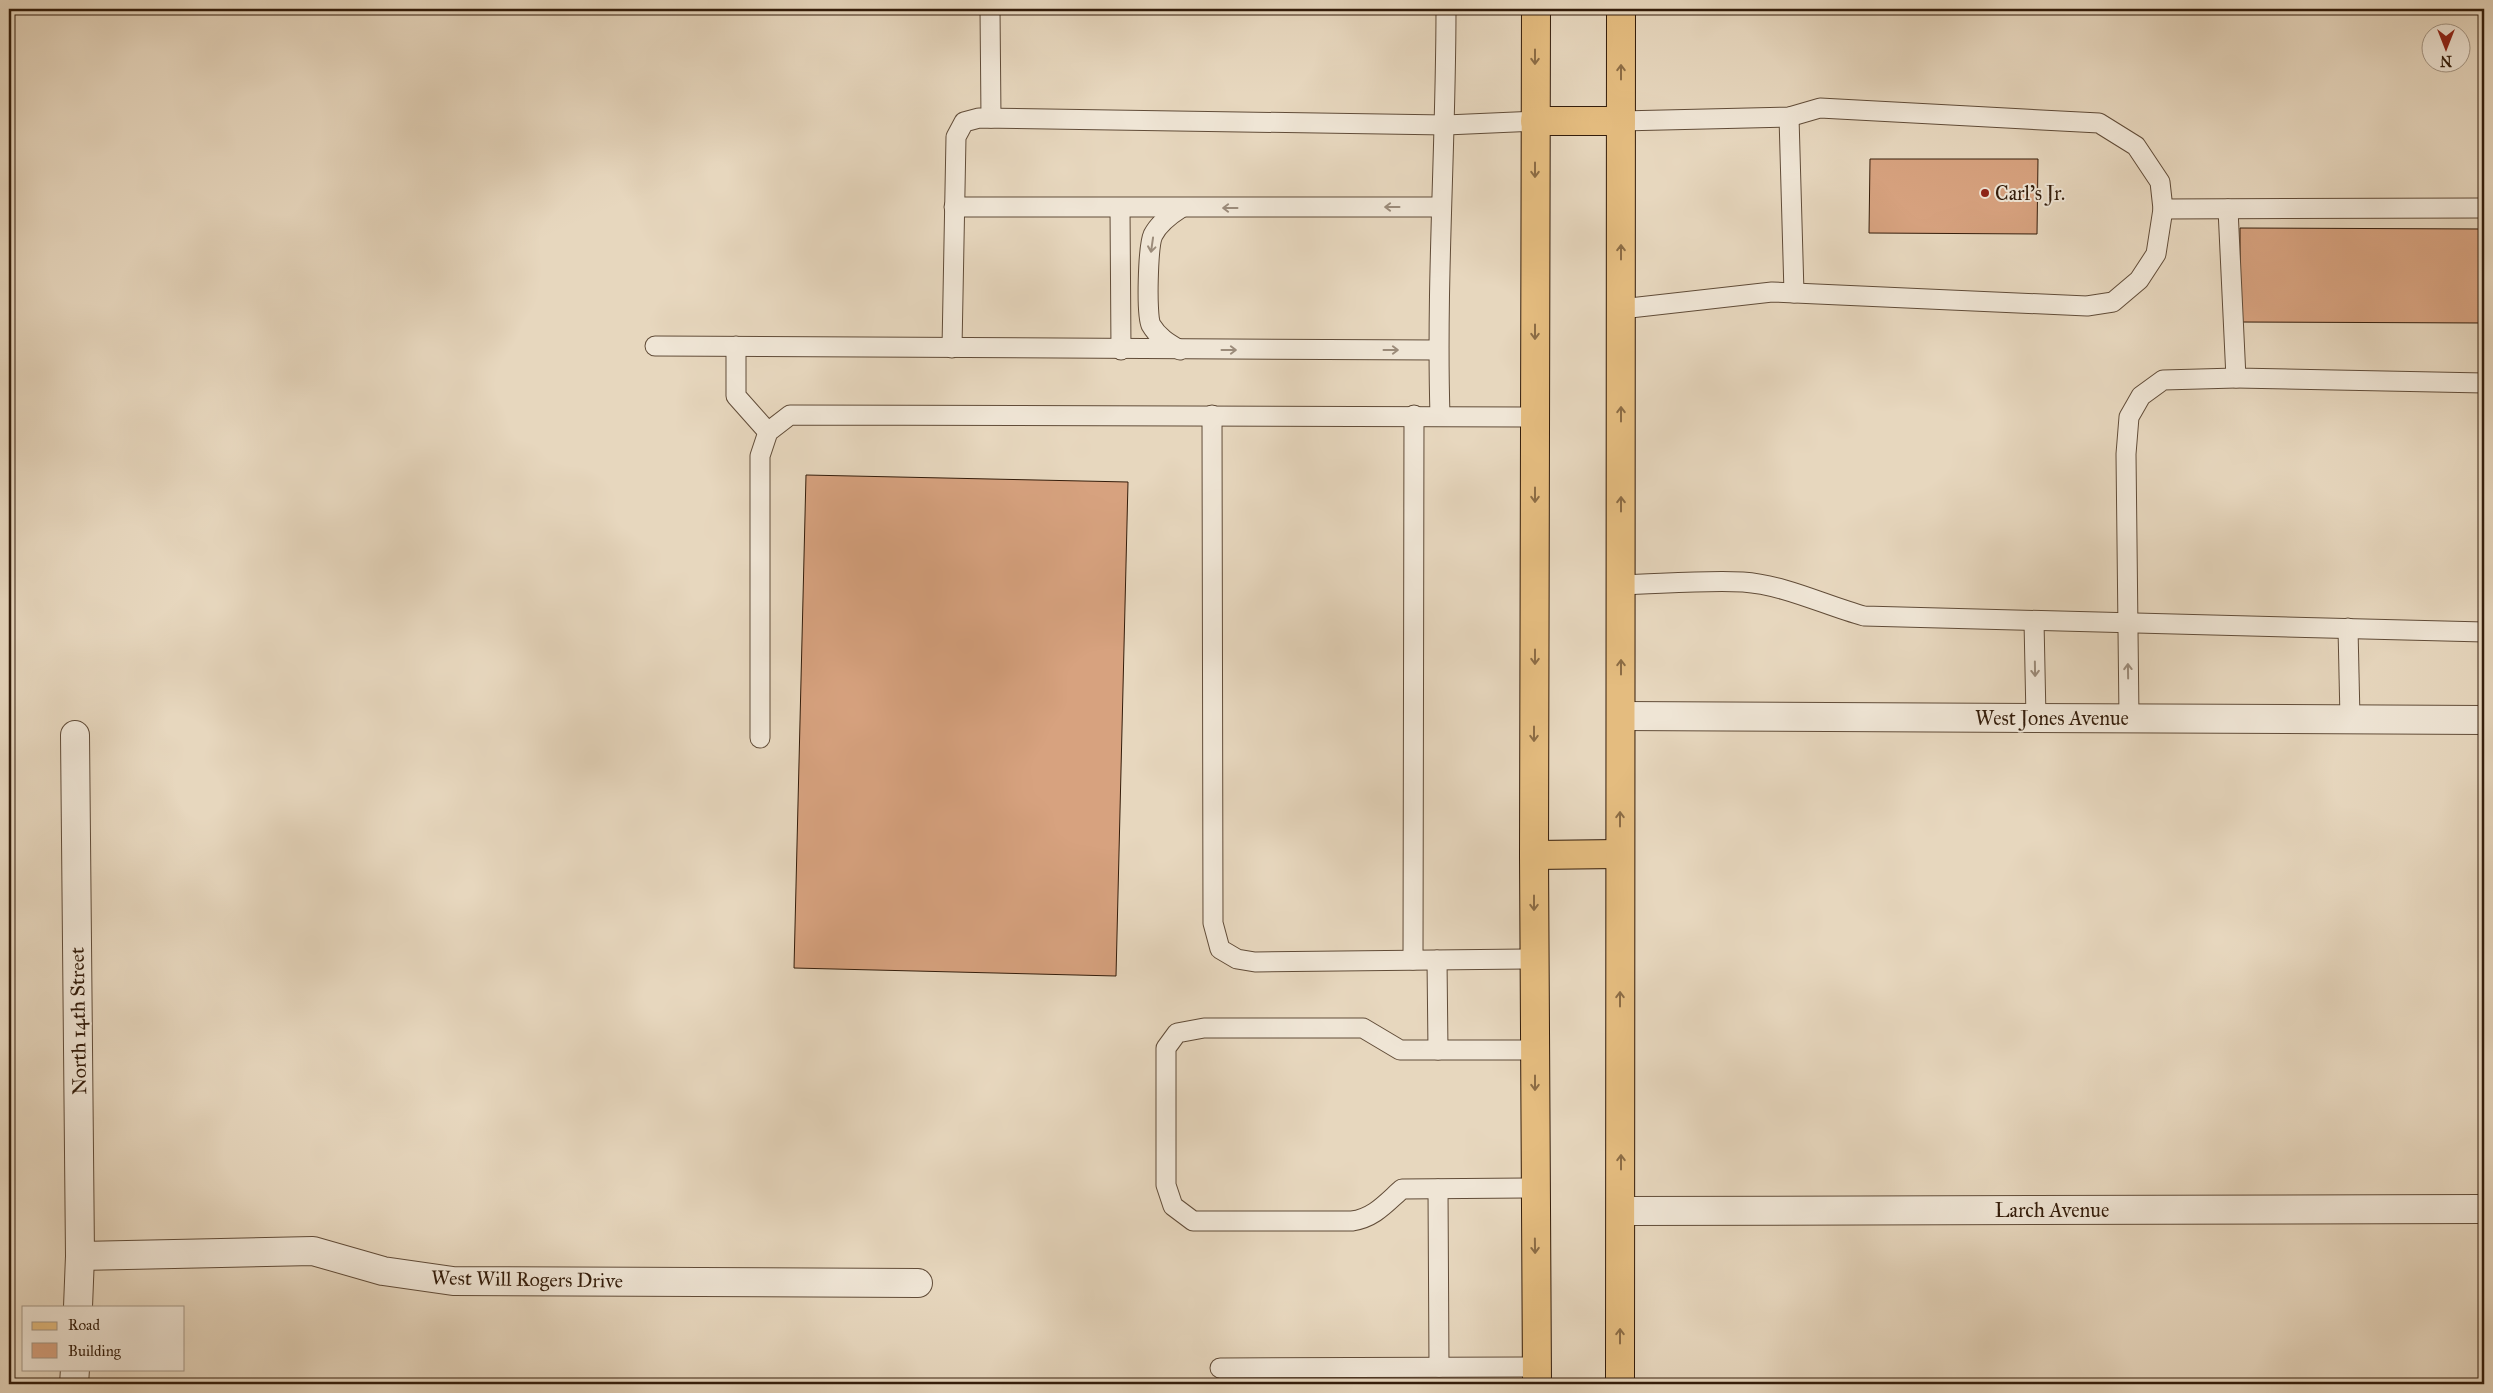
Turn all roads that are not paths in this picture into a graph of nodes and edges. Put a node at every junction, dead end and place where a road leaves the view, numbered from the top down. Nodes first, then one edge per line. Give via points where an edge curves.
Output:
1 (990, 9) edge
2 (1446, 9) edge
3 (1536, 9) edge
4 (1621, 9) edge
5 (1789, 117) junction
6 (991, 118) junction
7 (1535, 121) junction
8 (1621, 121) junction
9 (1446, 125) junction
10 (954, 207) junction
11 (1441, 207) junction
12 (1120, 208) junction
13 (1180, 208) junction
14 (2484, 208) edge
15 (2163, 209) junction
16 (2228, 209) junction
17 (1794, 293) junction
18 (1621, 309) junction
19 (655, 346) dead end
20 (736, 346) junction
21 (952, 348) junction
22 (1121, 350) junction
23 (1180, 350) junction
24 (1438, 350) junction
25 (2236, 378) junction
26 (2484, 383) edge
27 (1212, 415) junction
28 (1414, 415) junction
29 (1440, 416) junction
30 (1534, 417) junction
31 (768, 432) junction
32 (1621, 585) junction
33 (2034, 621) junction
34 (2128, 623) junction
35 (2348, 628) junction
36 (2484, 632) edge
37 (1621, 716) junction
38 (2036, 718) junction
39 (2129, 718) junction
40 (2350, 719) junction
41 (2484, 720) edge
42 (75, 735) dead end
43 (760, 738) dead end
44 (1620, 854) junction
45 (1534, 855) junction
46 (1534, 959) junction
47 (1413, 960) junction
48 (1437, 960) junction
49 (1438, 1050) junction
50 (1535, 1050) junction
51 (1534, 1188) junction
52 (1438, 1189) junction
53 (2484, 1209) edge
54 (1621, 1210) junction
55 (80, 1256) junction
56 (918, 1283) dead end
57 (78, 1306) edge
58 (1439, 1367) junction
59 (1220, 1368) dead end
60 (74, 1370) edge
61 (1537, 1375) edge
62 (1400, 1376) edge
63 (74, 1384) edge
64 (1620, 1384) edge

1 - 6 lane
2 - 9 lane
3 -> 7 main road
8 -> 4 main road
5 - 8 lane
5 - 15 lane via 1820,108 2099,123 2136,146 2160,182
5 - 17 lane
6 - 9 lane
6 - 10 lane via 964,122 956,137
7 - 8 main road
7 - 9 lane
7 -> 30 main road
18 -> 8 main road
9 - 11 lane
10 - 12 lane
10 - 21 lane
11 -> 13 lane
11 - 24 lane
12 - 13 lane
12 - 22 lane
13 -> 23 lane via 1166,218 1153,236 1149,261 1150,323 1160,338
14 - 16 lane
15 - 16 lane
15 - 17 lane via 2156,254 2140,280 2113,302 2087,306
16 - 25 lane
17 - 18 lane via 1705,298
32 -> 18 main road
19 - 20 lane
20 - 21 lane
20 - 31 lane via 736,396
21 - 22 lane
22 - 23 lane
23 -> 24 lane
24 - 29 lane
25 - 26 lane
25 - 34 lane via 2163,380 2141,396 2129,417 2126,454
27 - 28 lane
27 - 31 lane via 790,415
27 - 47 lane via 1213,923 1220,949 1237,959 1255,962
28 - 29 lane
28 - 47 lane
29 - 30 lane
30 -> 45 main road
31 - 43 lane via 760,456
32 - 33 lane via 1744,582 1793,592 1864,616
37 -> 32 main road
33 - 34 lane
33 -> 38 lane
34 - 35 lane
39 -> 34 lane
35 - 36 lane
35 - 40 lane
37 - 38 street, West Jones Avenue
44 -> 37 main road
38 - 39 street, West Jones Avenue
39 - 40 street, West Jones Avenue
40 - 41 street, West Jones Avenue
42 - 55 street, North 14th Street
44 - 45 main road
54 -> 44 main road
45 -> 46 main road
46 - 48 lane
46 - 50 main road
47 - 48 lane
48 - 49 lane
49 - 50 lane
49 - 52 lane via 1400,1050 1364,1028 1204,1028 1176,1033 1166,1048 1166,1185 1173,1206 1193,1221 1364,1219 1402,1189
50 -> 51 main road
51 - 52 lane
51 -> 61 main road
52 - 58 lane
53 - 54 street, Larch Avenue
64 -> 54 main road
55 - 56 street, West Will Rogers Drive via 313,1251 383,1271 453,1281
55 - 57 street, North 14th Street
58 - 61 lane
58 - 62 lane
59 - 62 lane
60 - 63 street

